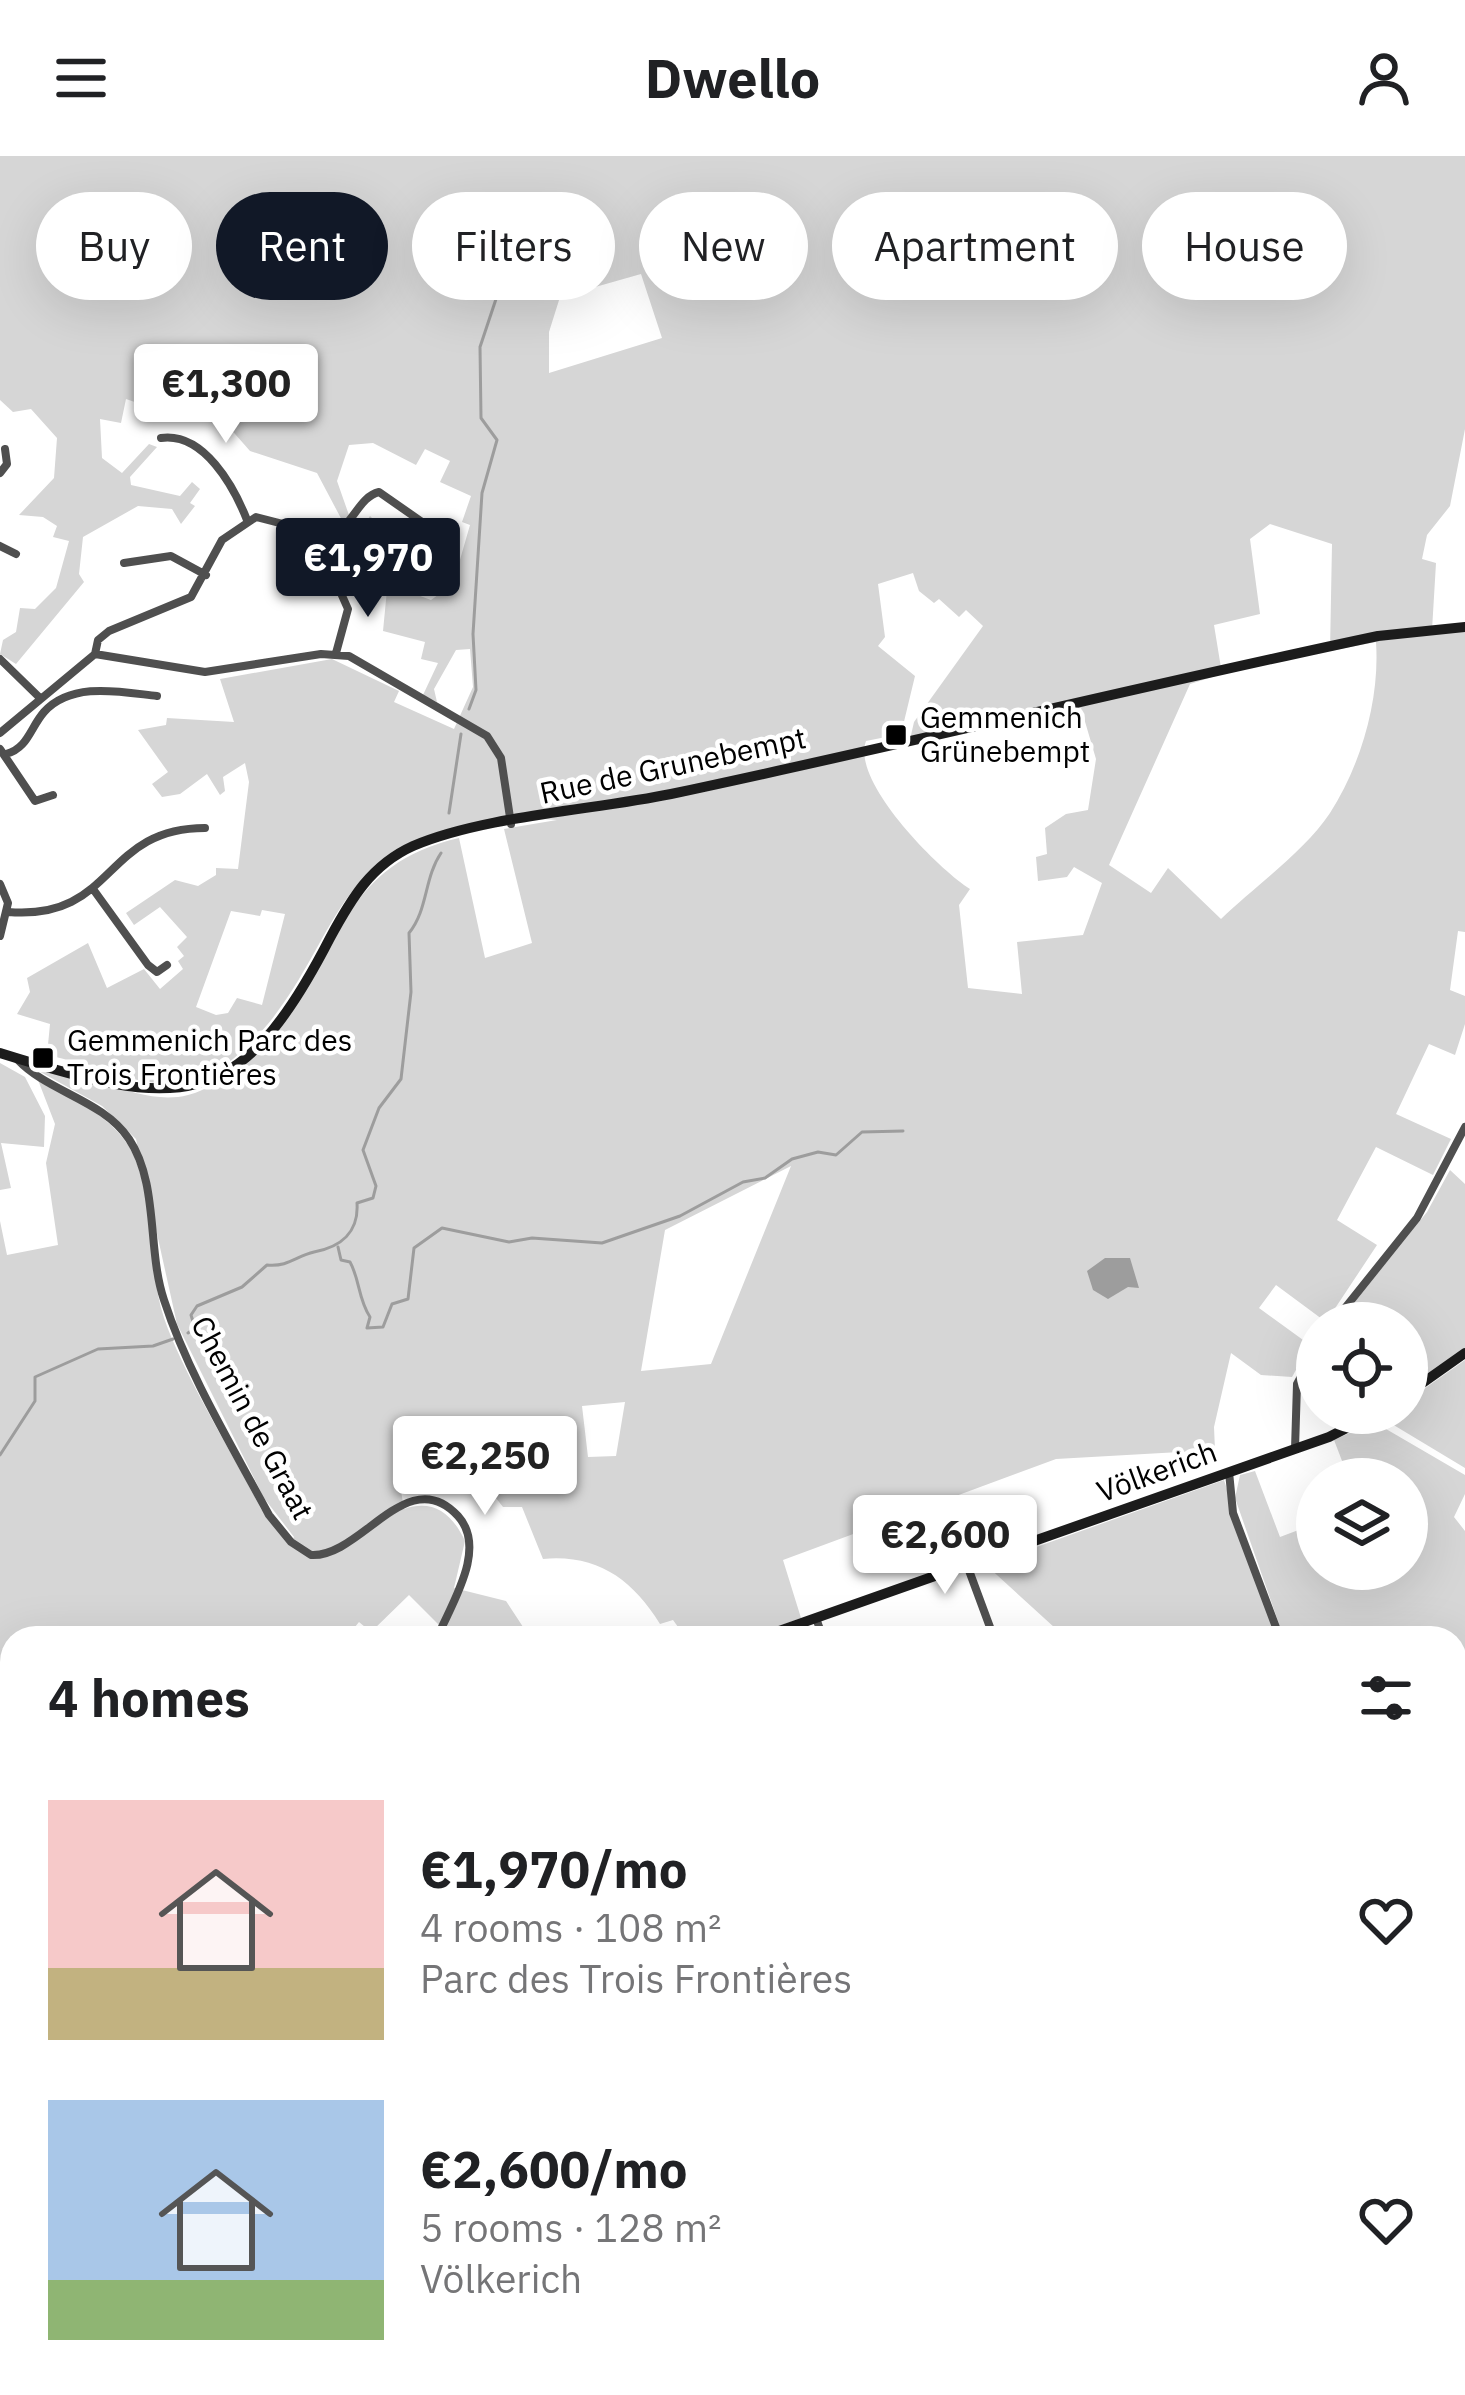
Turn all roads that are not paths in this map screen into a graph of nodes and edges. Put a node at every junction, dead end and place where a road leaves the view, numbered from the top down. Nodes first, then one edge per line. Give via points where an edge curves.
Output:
1 (161, 438) dead end
2 (5, 449) dead end
3 (0, 473) edge
4 (248, 520) junction
5 (425, 542) dead end
6 (0, 546) edge
7 (16, 554) dead end
8 (124, 563) dead end
9 (206, 575) junction
10 (340, 591) dead end
11 (1465, 626) edge
12 (336, 653) junction
13 (95, 654) junction
14 (0, 659) edge
15 (157, 696) dead end
16 (40, 698) junction
17 (0, 734) edge
18 (3, 752) edge
19 (53, 795) dead end
20 (511, 824) junction
21 (205, 828) dead end
22 (0, 884) edge
23 (93, 890) junction
24 (8, 912) junction
25 (0, 936) edge
26 (167, 965) dead end
27 (0, 1043) edge
28 (8, 1056) edge
29 (1465, 1127) edge
30 (1350, 1302) edge
31 (1465, 1353) edge
32 (1428, 1379) edge
33 (1296, 1416) edge
34 (1329, 1434) edge
35 (1295, 1449) junction
36 (1229, 1472) junction
37 (967, 1565) junction
38 (817, 1618) junction
39 (442, 1626) edge
40 (794, 1626) edge
41 (819, 1626) edge
42 (990, 1626) edge
43 (1275, 1626) edge

1 - 4 street via 187,441 215,465
2 - 3 street
4 - 5 street via 271,518 330,536 380,492 422,522
4 - 9 street via 222,540
6 - 7 street
8 - 9 street via 179,557
9 - 13 street via 183,602 104,634
10 - 12 street via 348,609
11 - 20 street, Rue de Grunebempt via 1378,636
12 - 13 street via 206,672
12 - 20 street via 487,736 501,758
13 - 16 street
14 - 16 street
15 - 18 street via 72,695 44,712 19,749
16 - 17 street
18 - 19 street via 35,801
20 - 28 street, Rue de Grunebempt via 425,841 371,874 280,1025 207,1083 154,1091
21 - 23 street via 143,842
22 - 24 street
23 - 24 street via 64,909
23 - 26 street via 148,965 157,972
24 - 25 street
27 - 28 street
28 - 39 street, Chemin de Graat via 97,1110 132,1144 175,1330 285,1536 311,1555 328,1554 423,1499 465,1526 467,1563
29 - 30 street via 1417,1218
31 - 32 street
33 - 35 street
34 - 35 street, Völkerich
35 - 36 street, Völkerich
36 - 37 street, Völkerich
36 - 43 street via 1233,1513
37 - 38 street, Völkerich
37 - 42 street
38 - 40 street, Völkerich
38 - 41 street

